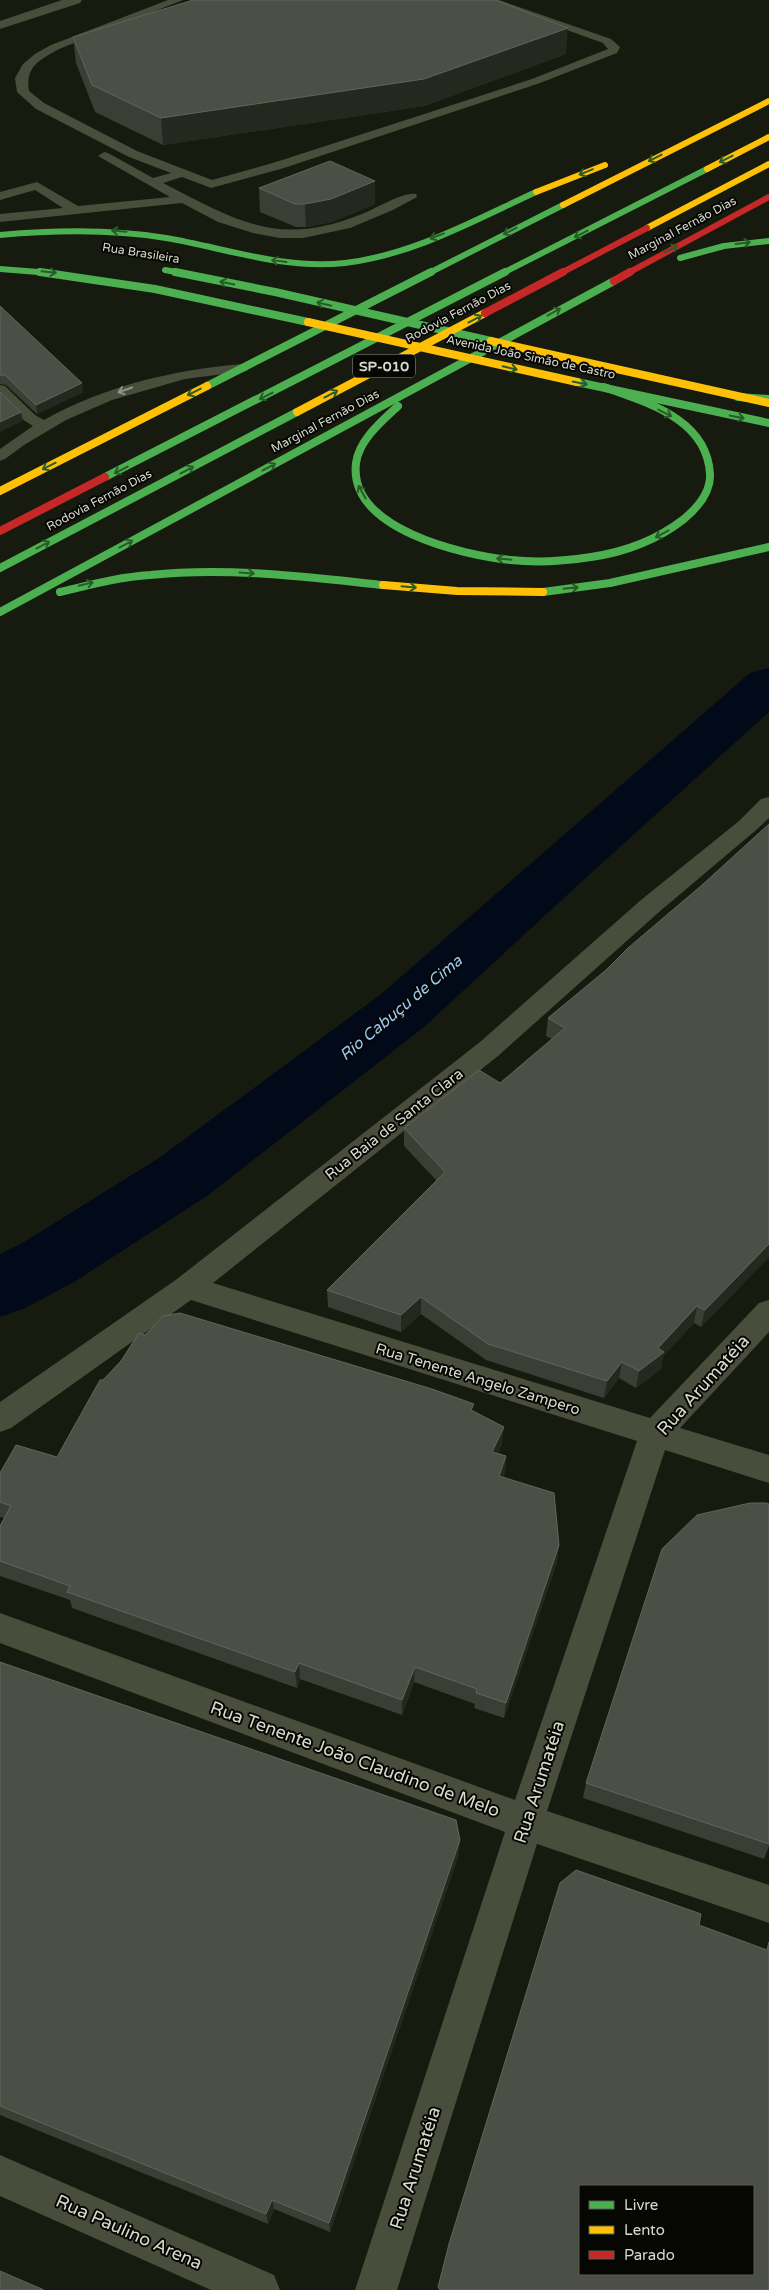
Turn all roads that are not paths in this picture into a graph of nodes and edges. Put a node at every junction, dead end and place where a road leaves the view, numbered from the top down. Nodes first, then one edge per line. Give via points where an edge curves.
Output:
1 (75, 0) edge
2 (178, 0) edge
3 (489, 0) edge
4 (0, 25) edge
5 (769, 101) edge
6 (714, 128) junction
7 (769, 137) edge
8 (654, 146) dead end
9 (93, 150) dead end
10 (618, 160) dead end
11 (769, 164) edge
12 (180, 174) junction
13 (152, 182) junction
14 (0, 196) edge
15 (411, 197) dead end
16 (769, 197) edge
17 (185, 199) junction
18 (74, 209) junction
19 (0, 218) edge
20 (0, 235) edge
21 (769, 241) edge
22 (156, 268) dead end
23 (0, 269) edge
24 (612, 280) junction
25 (275, 292) joint
26 (242, 368) junction
27 (419, 386) junction
28 (604, 387) junction
29 (0, 389) edge
30 (738, 397) junction
31 (769, 399) edge
32 (769, 403) edge
33 (769, 424) edge
34 (44, 426) junction
35 (0, 456) edge
36 (0, 491) edge
37 (0, 531) edge
38 (769, 547) edge
39 (0, 568) edge
40 (3, 610) edge
41 (769, 804) edge
42 (187, 1287) junction
43 (769, 1312) edge
44 (0, 1419) edge
45 (655, 1434) junction
46 (769, 1468) edge
47 (0, 1628) edge
48 (526, 1822) junction
49 (769, 1904) edge
50 (0, 2174) edge
51 (259, 2290) edge
52 (376, 2290) edge

1 - 4 street
2 - 12 lane via 55,47 26,66 21,82 23,92 40,106 133,154
3 - 12 lane via 608,41 614,47 613,51 536,82 222,182 204,183
5 - 6 main road
6 - 8 main road via 689,131
6 -> 26 main road
7 -> 37 main road, Rodovia Fernão Dias / SP-010
9 - 13 lane
10 -> 20 main road via 389,254 345,262 280,262 116,231
39 -> 11 main road, Rodovia Fernão Dias / SP-010
12 - 13 lane
13 - 17 lane
14 - 18 lane via 37,186
15 - 17 lane via 343,226 304,235 266,233 247,228
24 -> 16 main road, Marginal Fernão Dias / SP-010
17 - 18 lane
18 - 19 lane
24 -> 21 main road via 705,250
25 -> 22 main road, Rua Brasileira
23 -> 28 main road, Avenida João Simão de Castro via 130,282
27 -> 24 main road, Marginal Fernão Dias / SP-010
30 -> 25 main road, Avenida João Simão de Castro
26 -> 34 lane via 178,376 128,389
26 -> 36 main road
28 -> 27 main road via 666,413 687,426 702,442 710,459 711,479 702,502 679,524 634,547 601,556 502,560 423,541 393,525 371,508 358,486 355,474 367,438
40 -> 27 main road, Marginal Fernão Dias / SP-010
28 -> 33 main road, Avenida João Simão de Castro
29 - 34 lane via 30,418
30 - 31 main road
30 - 32 main road, Avenida João Simão de Castro
34 - 35 lane
40 -> 38 main road via 87,583 169,572 232,572 450,590 545,591 598,585
41 - 42 street, Rua Baia de Santa Clara via 488,1049
42 - 44 street, Rua Baia de Santa Clara
42 - 45 street, Rua Tenente Angelo Zampero
43 - 45 street, Rua Arumatéia
45 - 46 street, Rua Tenente Angelo Zampero
45 - 48 street, Rua Arumatéia
47 - 48 street, Rua Tenente João Claudino de Melo
48 - 49 street, Rua Tenente João Claudino de Melo
48 - 52 street, Rua Arumatéia
50 - 51 street, Rua Paulino Arena

